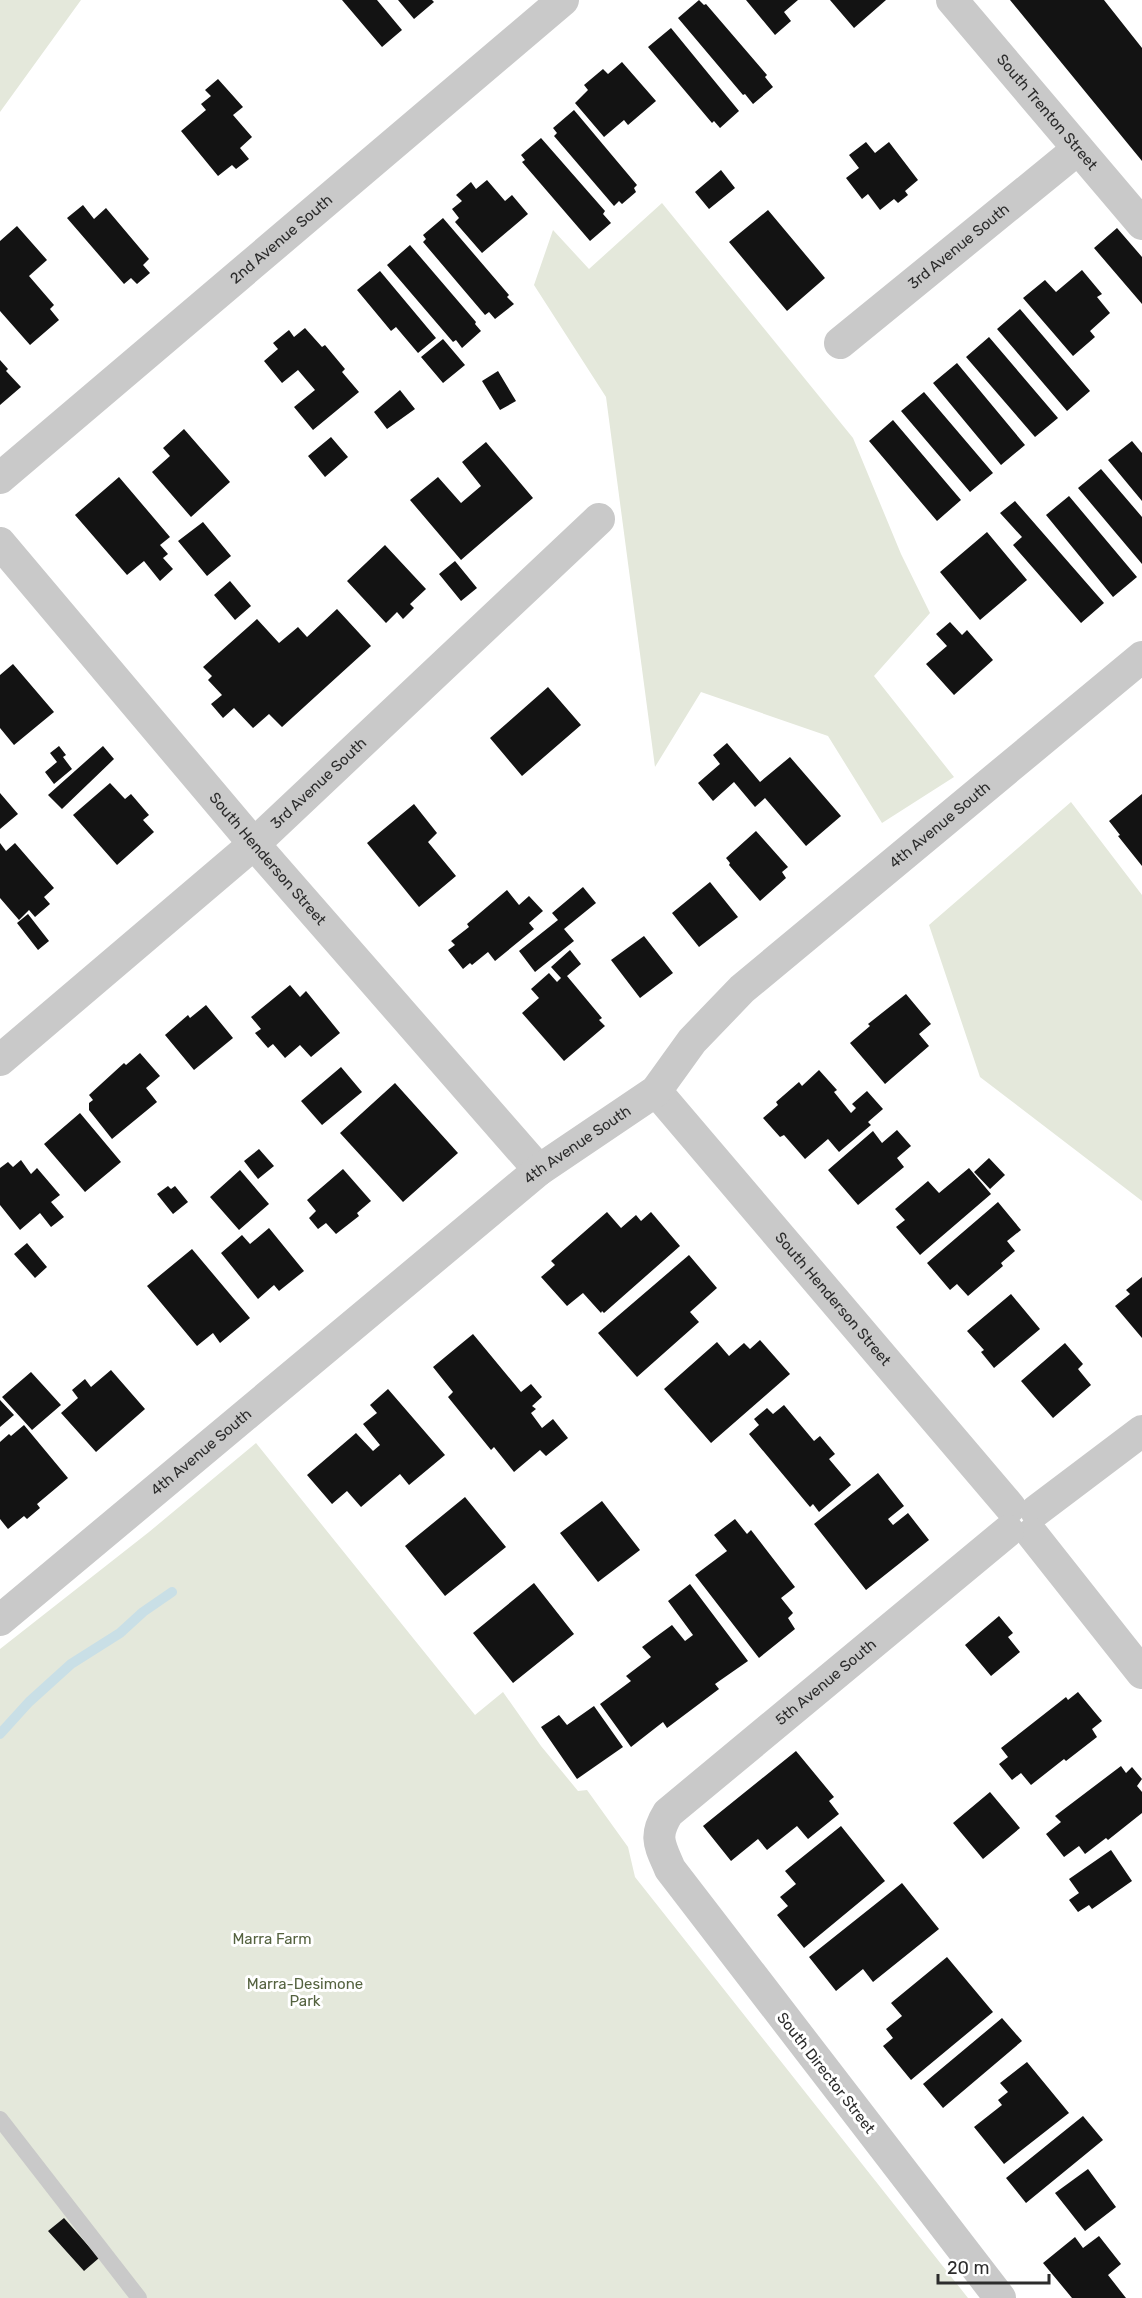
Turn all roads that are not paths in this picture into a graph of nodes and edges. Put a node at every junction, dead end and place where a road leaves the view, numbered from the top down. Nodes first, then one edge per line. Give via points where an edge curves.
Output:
1 (563, 0) edge
2 (952, 0) edge
3 (1078, 150) junction
4 (1142, 224) edge
5 (840, 343) dead end
6 (0, 478) edge
7 (599, 519) dead end
8 (0, 543) edge
9 (1142, 657) edge
10 (254, 844) junction
11 (0, 1060) edge
12 (656, 1091) junction
13 (539, 1170) junction
14 (1142, 1431) edge
15 (1022, 1521) junction
16 (0, 1620) edge
17 (1142, 1673) edge
18 (659, 1843) joint
19 (0, 2119) edge
20 (139, 2298) edge
21 (1000, 2298) edge

1 - 6 street, 2nd Avenue South
2 - 3 street, South Trenton Street
3 - 4 street, South Trenton Street
3 - 5 street, 3rd Avenue South
7 - 10 street, 3rd Avenue South
8 - 10 street, South Henderson Street
9 - 12 street, 4th Avenue South via 742,989 692,1041
10 - 11 street, 3rd Avenue South
10 - 13 street, South Henderson Street
12 - 13 street, 4th Avenue South
12 - 15 street, South Henderson Street
13 - 16 street, 4th Avenue South
14 - 15 street, 5th Avenue South
15 - 17 street, South Henderson Street
15 - 18 street, 5th Avenue South via 668,1813 660,1827
18 - 21 street, South Director Street via 670,1869
19 - 20 lane

